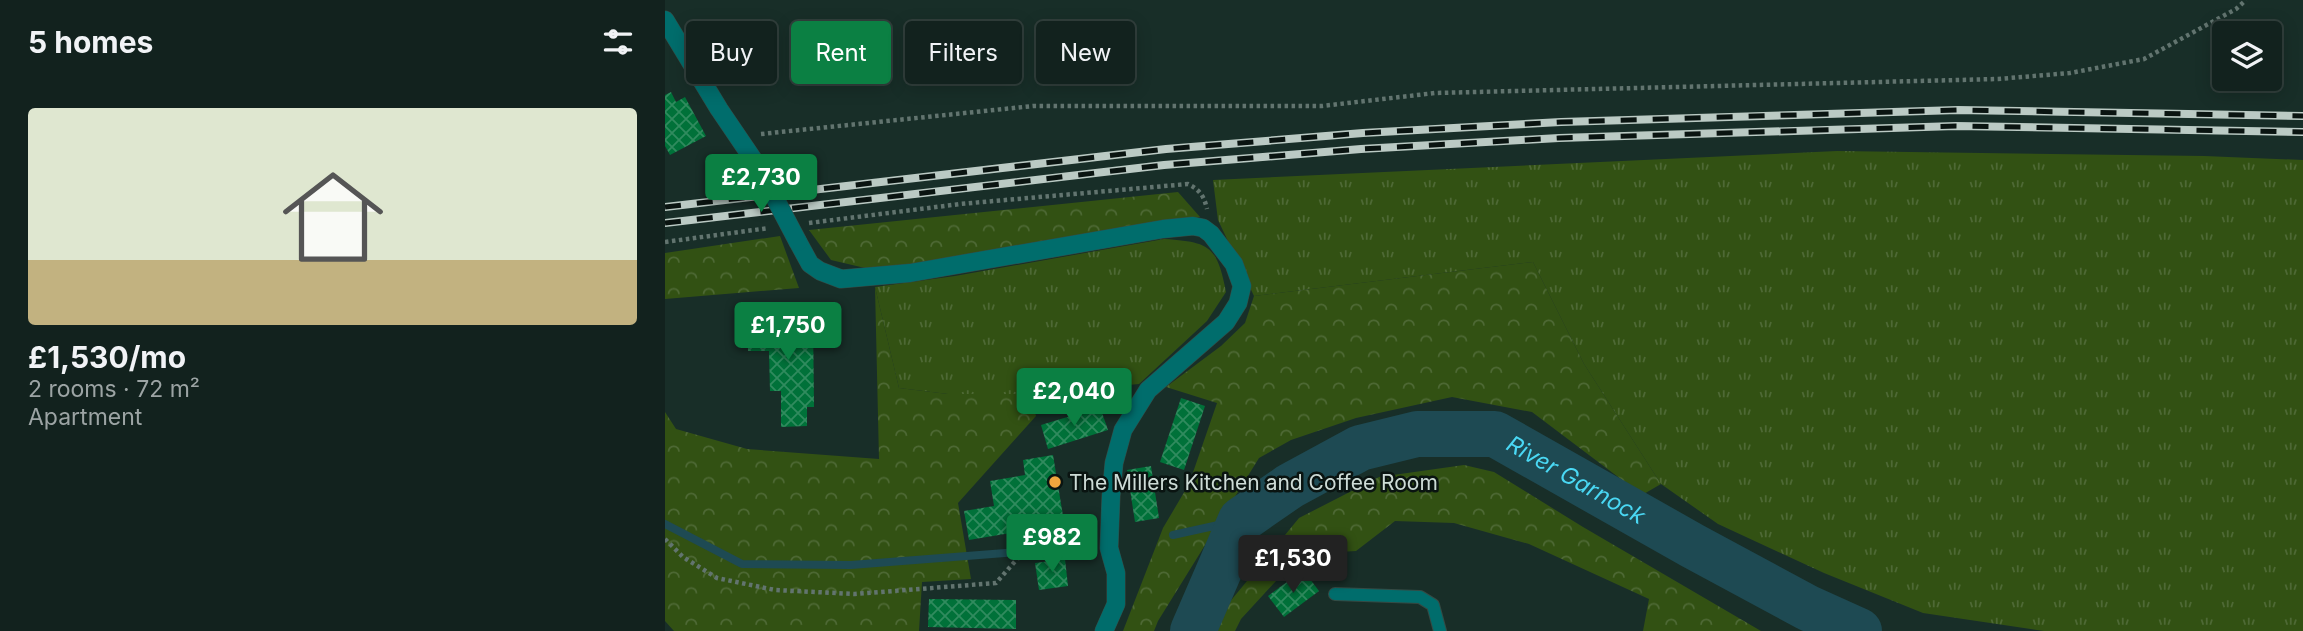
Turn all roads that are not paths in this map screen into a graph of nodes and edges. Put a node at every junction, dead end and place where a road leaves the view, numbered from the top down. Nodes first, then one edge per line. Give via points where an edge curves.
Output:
1 (665, 20) edge
2 (1335, 594) dead end
3 (1104, 631) edge
4 (1440, 631) edge

1 - 3 street, bridge via 759,168 810,264 820,271 841,279 910,273 1193,226 1211,234 1234,264 1241,286 1238,303 1226,322 1148,390 1123,430 1114,463 1109,548 1116,604
2 - 4 lane via 1420,597 1433,605

